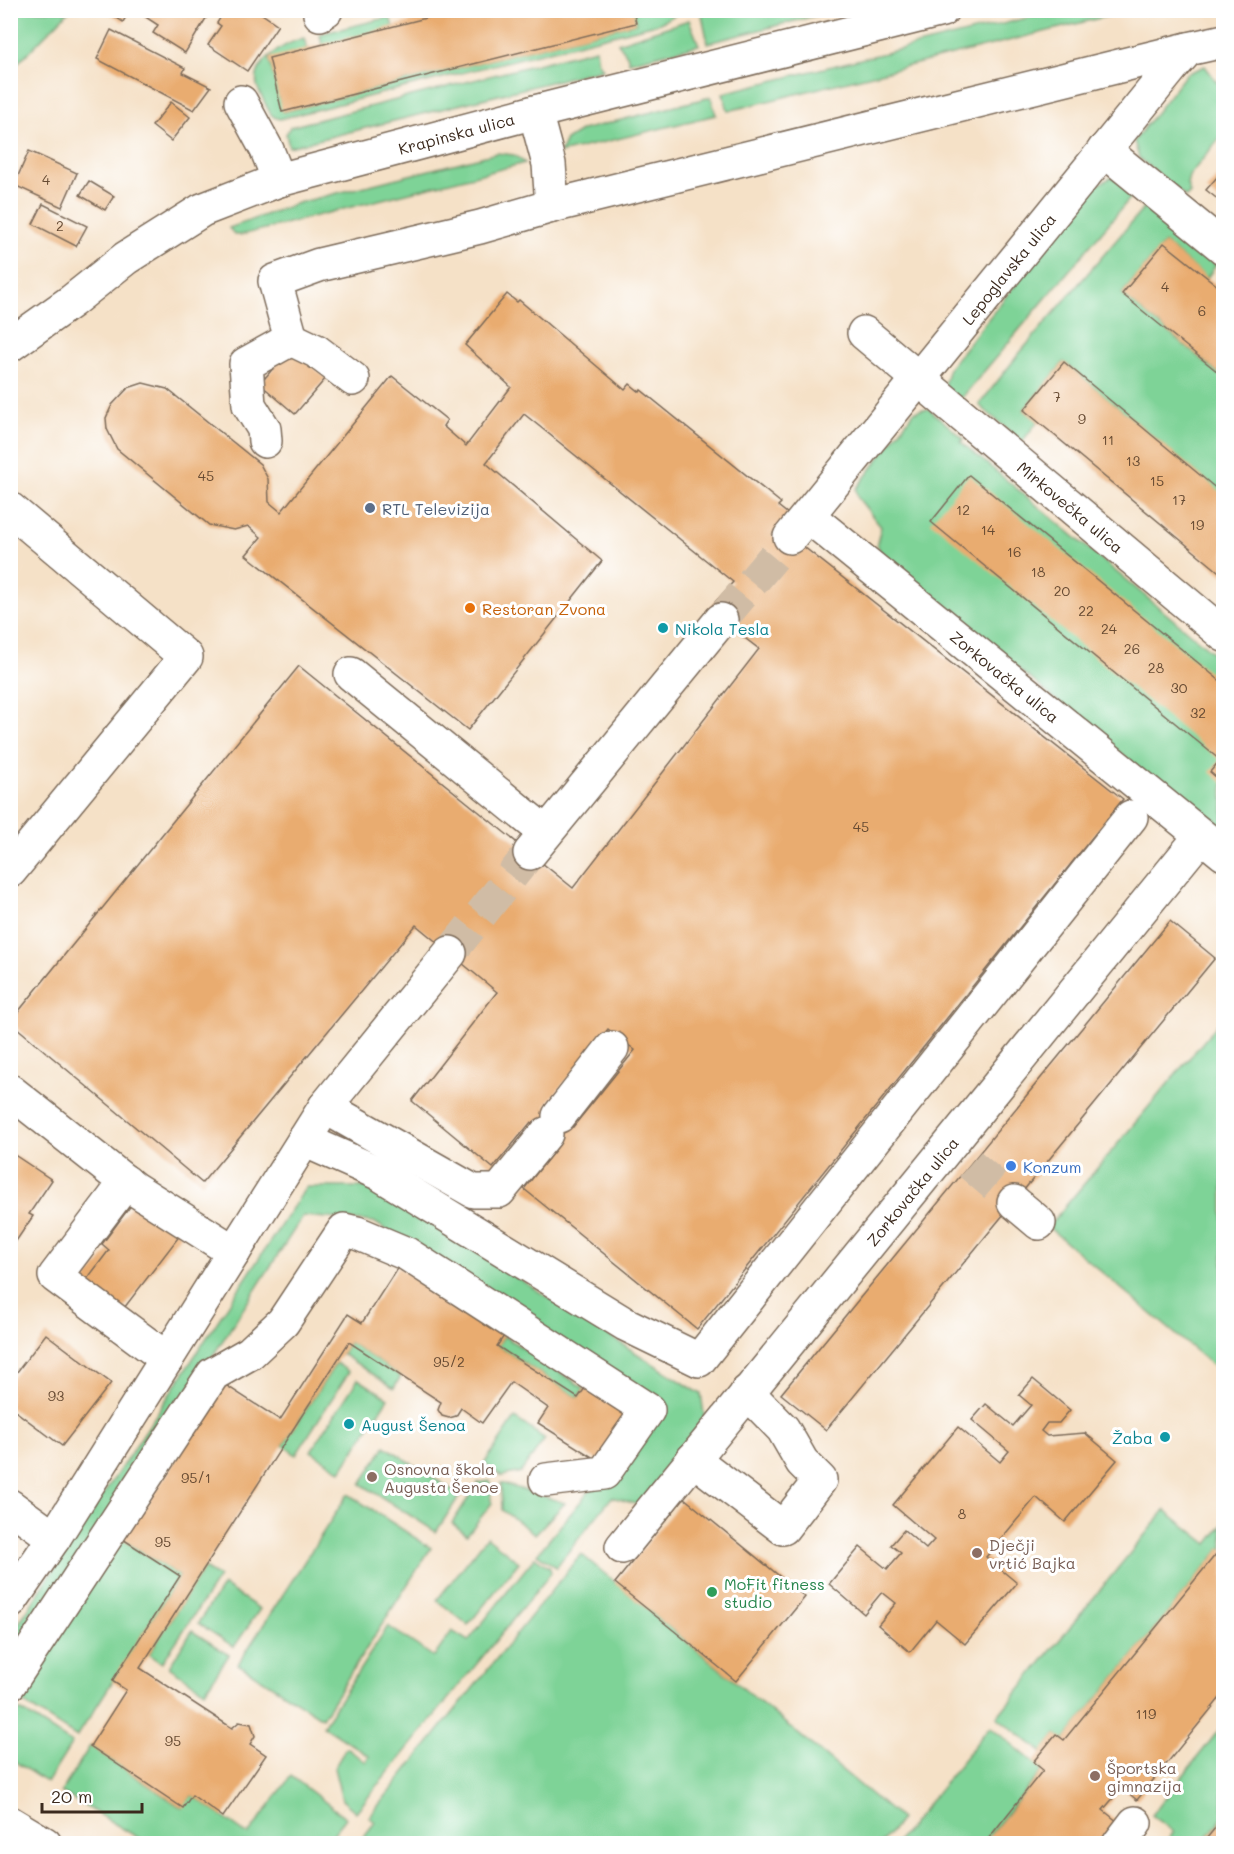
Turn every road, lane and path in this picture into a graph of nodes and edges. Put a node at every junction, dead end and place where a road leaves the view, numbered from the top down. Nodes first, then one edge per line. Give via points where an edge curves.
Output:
1 (942, 10) edge
2 (1224, 41) edge
3 (1188, 49) junction
4 (241, 102) dead end
5 (535, 112) junction
6 (1104, 150) junction
7 (279, 180) junction
8 (552, 206) junction
9 (1224, 248) edge
10 (864, 333) dead end
11 (291, 339) junction
12 (10, 345) edge
13 (920, 378) junction
14 (353, 379) dead end
15 (265, 441) dead end
16 (10, 509) edge
17 (799, 527) joint
18 (722, 620) tunnel mouth
19 (1224, 635) edge
20 (351, 674) dead end
21 (1131, 817) dead end
22 (1212, 845) edge
23 (10, 871) edge
24 (450, 953) tunnel mouth
25 (612, 1048) dead end
26 (10, 1091) edge
27 (325, 1107) junction
28 (304, 1140) junction
29 (126, 1182) junction
30 (1014, 1202) tunnel mouth
31 (1039, 1223) dead end
32 (234, 1252) junction
33 (167, 1359) junction
34 (747, 1392) junction
35 (693, 1459) junction
36 (546, 1480) dead end
37 (10, 1506) edge
38 (54, 1538) junction
39 (622, 1547) dead end
40 (10, 1602) edge
41 (10, 1683) edge
42 (10, 1823) edge
43 (45, 1844) edge

1 - 5 street, Krapinska ulica
2 - 3 street
3 - 6 street, Lepoglavska ulica
3 - 8 street
4 - 7 street
5 - 7 street, Krapinska ulica
5 - 8 street via 549,164
6 - 9 street
6 - 13 street, Lepoglavska ulica
7 - 12 street, Krapinska ulica via 202,210 126,258
8 - 11 street via 319,265 275,281
10 - 13 street, Mirkovečka ulica
11 - 14 street via 316,351
11 - 15 street via 246,364 249,405 264,429
13 - 17 street, Lepoglavska ulica
13 - 19 street, Mirkovečka ulica
16 - 23 street via 186,657
17 - 22 street, Zorkovačka ulica
18 - 20 street via 538,843
21 - 28 street via 699,1360 626,1324 378,1173
22 - 34 street, Zorkovačka ulica via 960,1154
24 - 27 street
25 - 27 street via 499,1191 473,1191
26 - 29 street
27 - 28 street
28 - 32 street
29 - 32 street
29 - 33 street via 55,1276
30 - 31 street
32 - 33 street
33 - 38 street
34 - 35 street, Zorkovačka ulica
34 - 35 street via 783,1429 802,1462 820,1480 783,1528
35 - 39 street, Zorkovačka ulica
36 - 41 street via 604,1473 648,1410 407,1254 344,1230 283,1322 250,1353 213,1374
37 - 38 street
38 - 40 street
42 - 43 street

